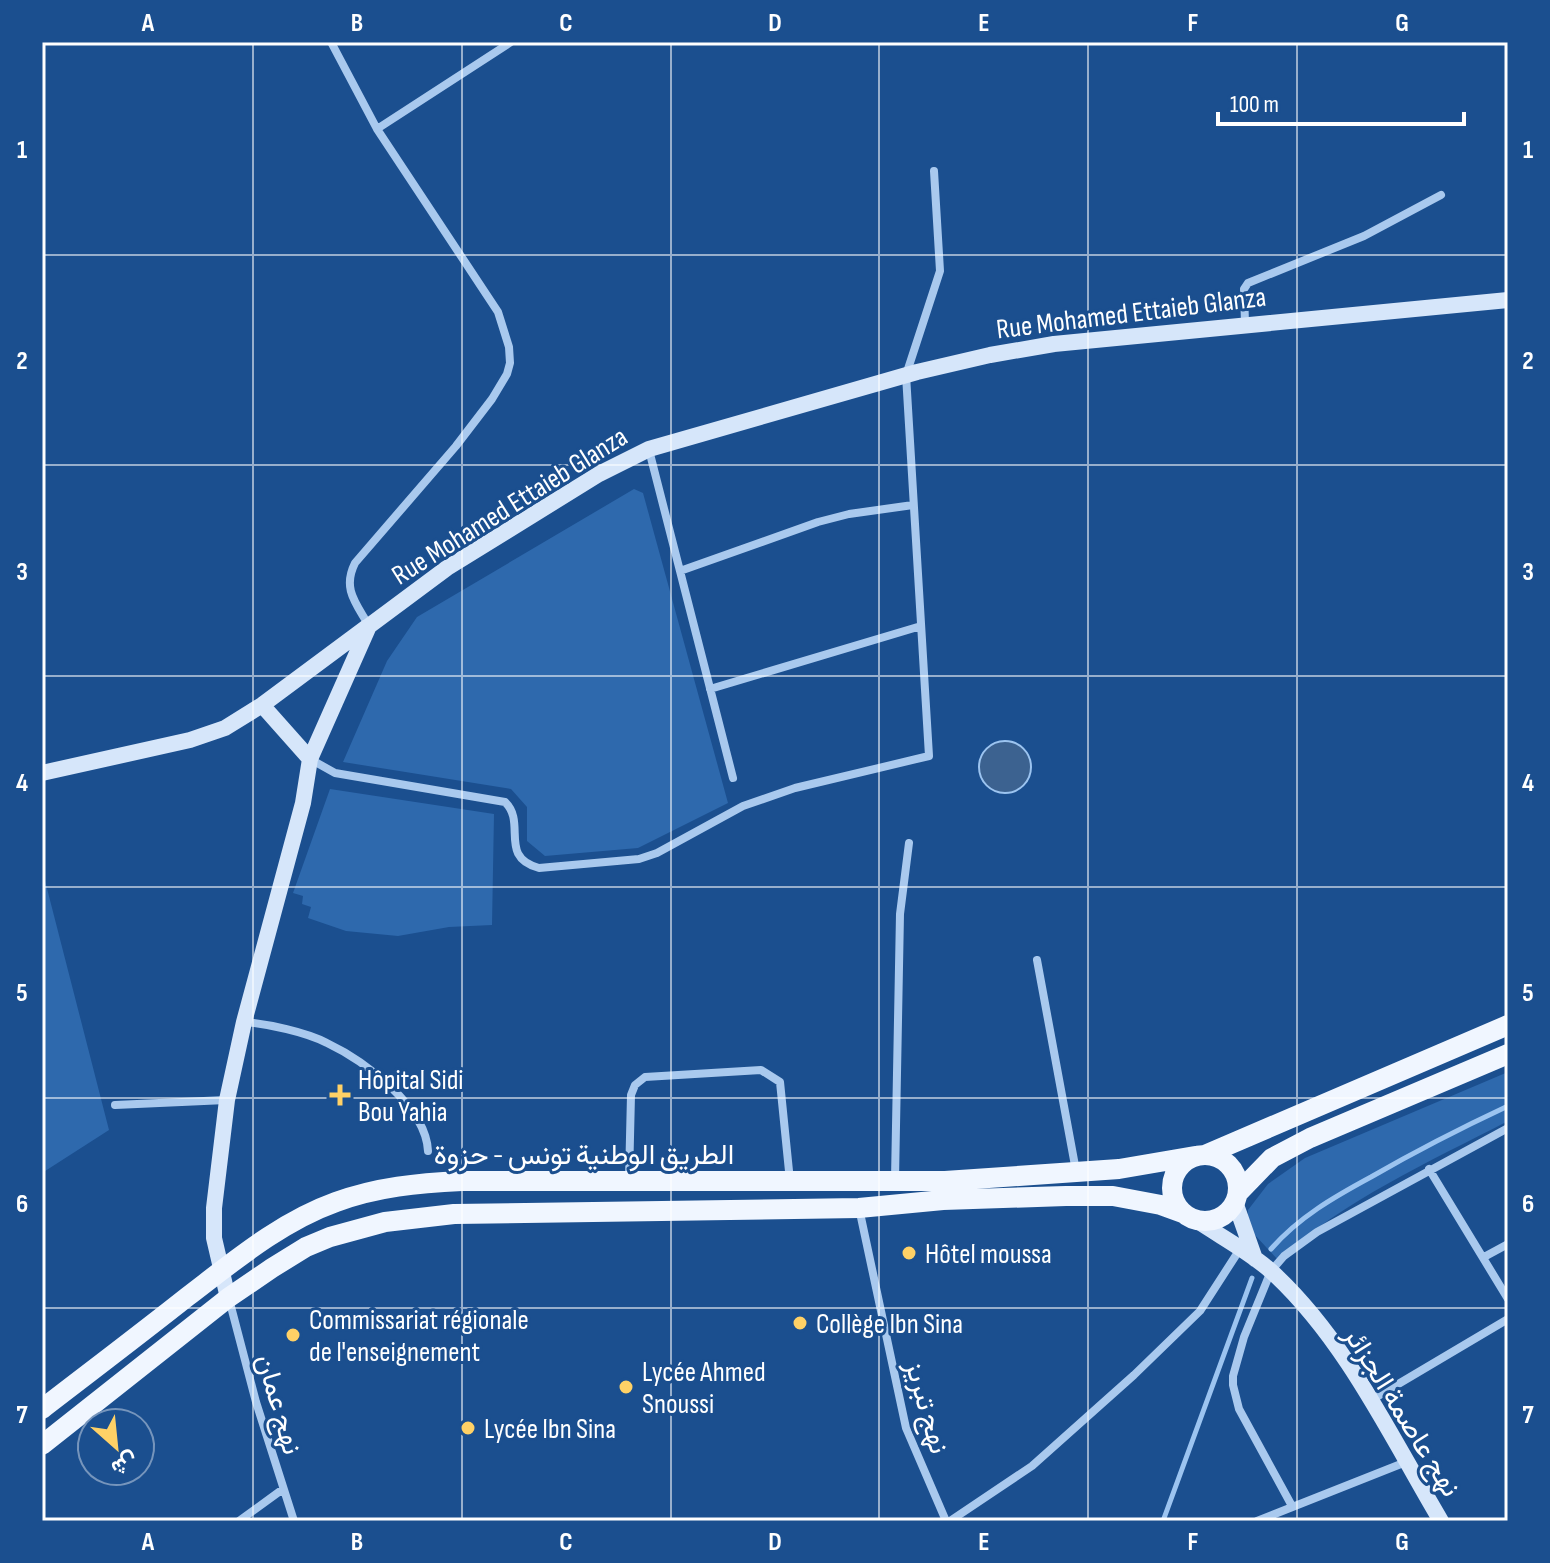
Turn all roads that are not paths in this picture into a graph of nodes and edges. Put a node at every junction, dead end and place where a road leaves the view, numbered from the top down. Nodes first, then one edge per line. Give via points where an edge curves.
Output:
1 (331, 42) edge
2 (511, 42) edge
3 (377, 129) junction
4 (934, 171) dead end
5 (1441, 195) dead end
6 (1508, 300) edge
7 (1245, 324) junction
8 (906, 375) junction
9 (649, 449) junction
10 (913, 505) junction
11 (680, 571) junction
12 (369, 626) junction
13 (921, 626) junction
14 (710, 689) junction
15 (262, 705) junction
16 (310, 759) junction
17 (42, 773) edge
18 (733, 778) dead end
19 (909, 843) dead end
20 (1037, 960) dead end
21 (244, 1022) junction
22 (1508, 1025) edge
23 (1465, 1044) junction
24 (1508, 1054) edge
25 (1477, 1067) junction
26 (227, 1100) junction
27 (115, 1105) dead end
28 (1508, 1128) edge
29 (428, 1151) dead end
30 (1200, 1155) junction
31 (1429, 1169) junction
32 (1076, 1173) junction
33 (629, 1180) junction
34 (895, 1180) junction
35 (790, 1181) junction
36 (944, 1190) junction
37 (1237, 1197) junction
38 (859, 1208) junction
39 (1190, 1216) junction
40 (1508, 1244) edge
41 (1240, 1249) junction
42 (1484, 1257) junction
43 (1255, 1259) junction
44 (221, 1271) junction
45 (1271, 1271) junction
46 (228, 1298) junction
47 (1508, 1299) edge
48 (1508, 1319) edge
49 (1373, 1399) junction
50 (42, 1409) edge
51 (42, 1445) edge
52 (1406, 1462) junction
53 (283, 1489) junction
54 (1292, 1506) junction
55 (239, 1521) edge
56 (294, 1521) edge
57 (948, 1521) edge
58 (1257, 1521) edge
59 (1441, 1521) edge

1 - 3 street
2 - 3 street
3 - 12 street via 498,312 510,363 492,399 456,446 355,563 349,585
4 - 8 street via 940,271
5 - 7 street via 1364,236 1248,283
6 - 7 street, Rue Mohamed Ettaieb Glanza
7 - 8 street, Rue Mohamed Ettaieb Glanza via 1054,344
8 - 9 street, Rue Mohamed Ettaieb Glanza
8 - 10 street
9 - 11 street
9 - 12 street, Rue Mohamed Ettaieb Glanza via 447,568
10 - 11 street via 818,522
10 - 13 street
11 - 14 street
12 - 15 street
12 - 16 street, Rue Mohamed Ettaieb Glanza
13 - 14 street
13 - 16 street via 929,756 782,792 639,859 530,866 518,854 513,813 505,802 335,773
14 - 18 street
15 - 16 street
15 - 17 street via 225,728 190,740
16 - 21 street, Rue Mohamed Ettaieb Glanza
19 - 34 street via 900,914
20 - 32 street
21 - 26 street, Rue Mohamed Ettaieb Glanza
21 - 29 street via 325,1042 360,1062 421,1121
22 - 23 main road, الطريق الوطنية تونس - حزوة
23 - 25 main road
23 - 30 main road, الطريق الوطنية تونس - حزوة
24 - 25 main road
25 - 37 main road via 1272,1158
26 - 27 street
26 - 44 street, Rue Mohamed Ettaieb Glanza via 214,1208
28 - 31 street
30 - 32 main road, الطريق الوطنية تونس - حزوة
30 - 37 main road via 1226,1162 1238,1181
30 - 39 main road via 1186,1160 1174,1176 1173,1196
31 - 42 street
31 - 45 street via 1317,1232
32 - 36 main road, الطريق الوطنية تونس - حزوة
33 - 35 main road, الطريق الوطنية تونس - حزوة
33 - 35 street via 635,1085 645,1077 761,1070 780,1082
33 - 44 main road, الطريق الوطنية تونس - حزوة via 408,1183 333,1203 293,1221
34 - 35 main road, الطريق الوطنية تونس - حزوة
34 - 36 main road, الطريق الوطنية تونس - حزوة
36 - 38 main road, الطريق الوطنية تونس - حزوة
36 - 39 main road, الطريق الوطنية تونس - حزوة via 1113,1196
37 - 39 main road via 1223,1216 1206,1221
37 - 43 street
38 - 46 main road, الطريق الوطنية تونس - حزوة via 410,1217 306,1247
38 - 57 street, نهج تبريز via 906,1428
39 - 41 street, نهج عاصمة الجزائر
40 - 42 street
41 - 43 street, نهج عاصمة الجزائر
41 - 57 street via 1200,1311 1144,1365 1032,1466
42 - 47 street
43 - 45 street, نهج عاصمة الجزائر
44 - 46 street, Rue Mohamed Ettaieb Glanza
44 - 50 main road, الطريق الوطنية تونس - حزوة
45 - 49 street, نهج عاصمة الجزائر
45 - 54 street via 1244,1337 1233,1385 1239,1409
46 - 51 main road, الطريق الوطنية تونس - حزوة
46 - 53 street, نهج عمان
48 - 49 street
49 - 52 street, نهج عاصمة الجزائر
52 - 54 street
52 - 59 street, نهج عاصمة الجزائر
53 - 55 street
53 - 56 street, نهج عمان
54 - 58 street

